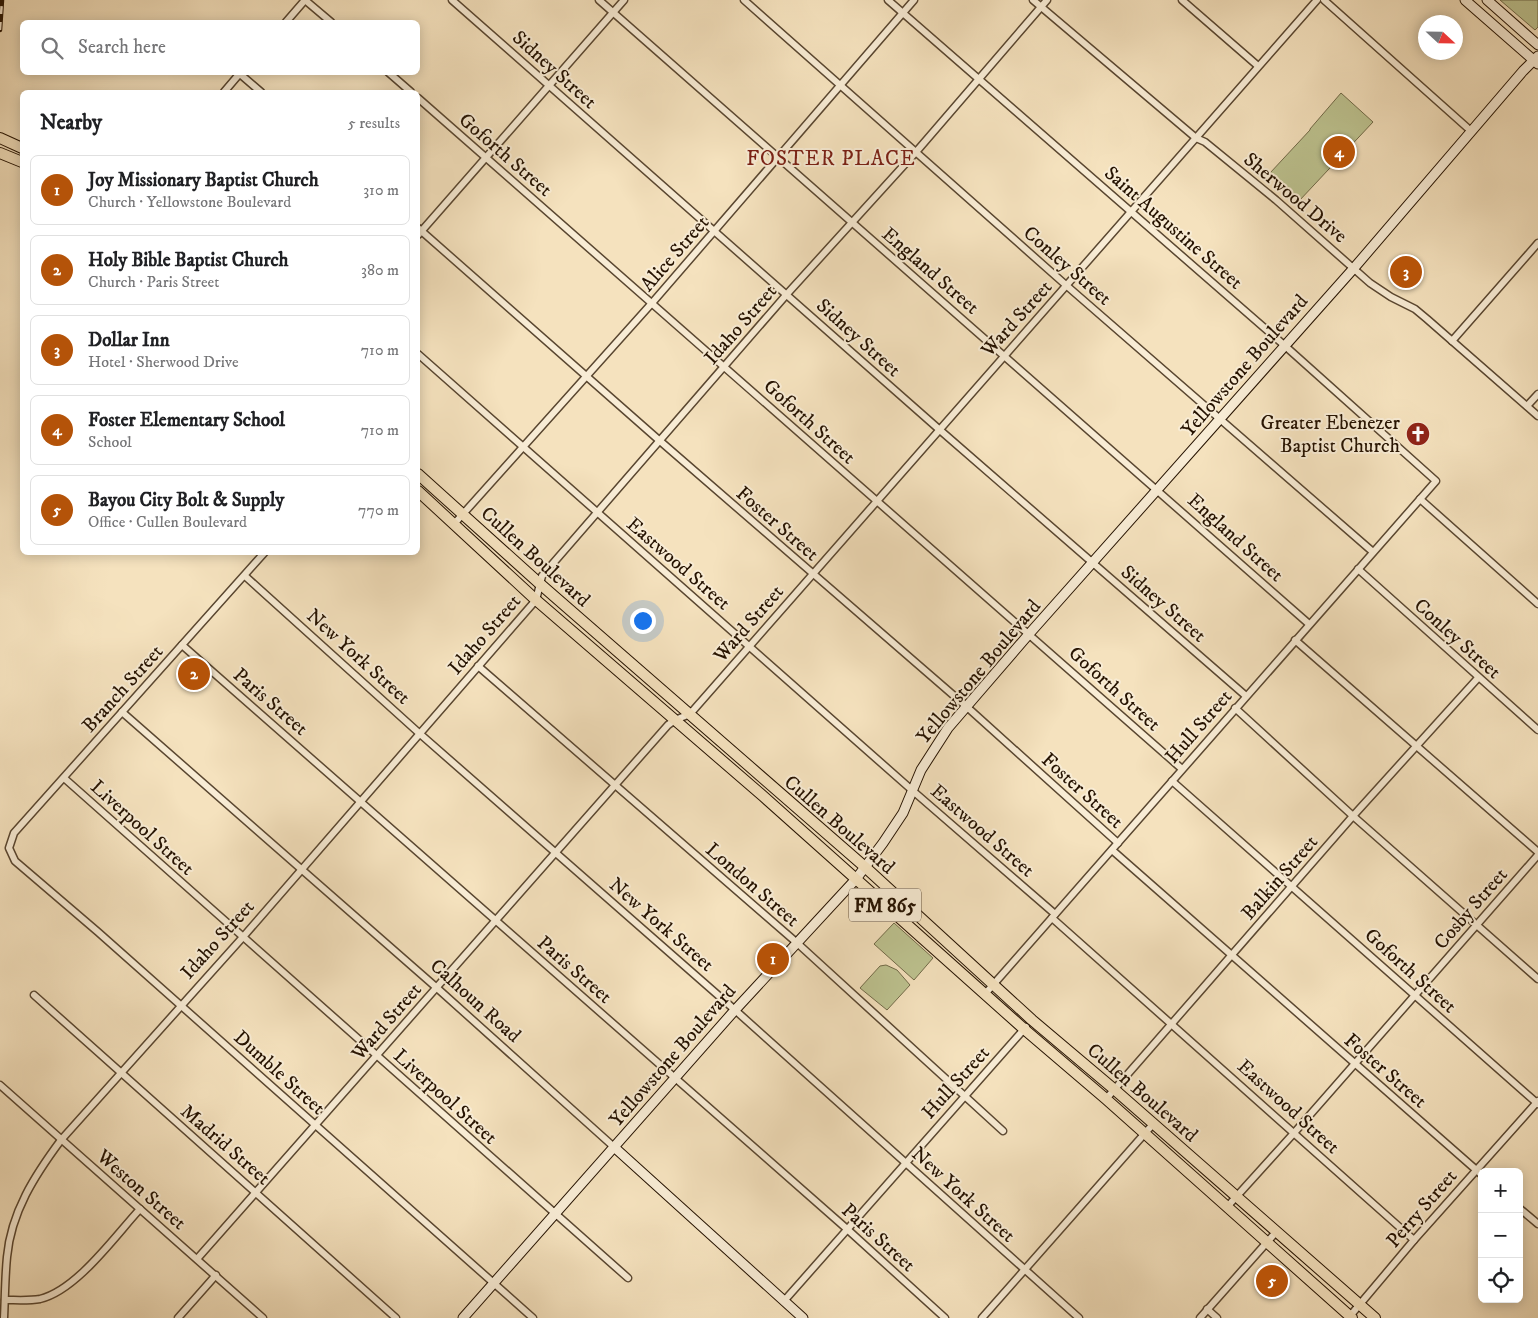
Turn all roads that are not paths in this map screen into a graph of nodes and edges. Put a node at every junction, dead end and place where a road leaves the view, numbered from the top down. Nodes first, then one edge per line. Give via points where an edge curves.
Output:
1 (305, 0) edge
2 (452, 0) edge
3 (599, 0) edge
4 (624, 0) edge
5 (744, 0) edge
6 (888, 0) edge
7 (914, 0) edge
8 (1034, 0) edge
9 (1047, 0) edge
10 (1182, 0) edge
11 (1318, 0) edge
12 (1324, 0) edge
13 (1465, 0) edge
14 (1487, 0) edge
15 (1041, 7) junction
16 (613, 12) junction
17 (903, 13) junction
18 (288, 20) edge
19 (329, 20) edge
20 (1538, 45) edge
21 (1537, 61) edge
22 (1258, 66) junction
23 (239, 75) edge
24 (243, 75) edge
25 (391, 75) edge
26 (979, 78) junction
27 (840, 85) junction
28 (548, 86) junction
29 (226, 90) edge
30 (260, 90) edge
31 (409, 90) edge
32 (420, 100) edge
33 (1471, 131) junction
34 (0, 138) edge
35 (1196, 138) junction
36 (20, 147) edge
37 (916, 152) junction
38 (0, 154) edge
39 (486, 158) junction
40 (778, 158) junction
41 (20, 161) edge
42 (1131, 212) junction
43 (852, 223) junction
44 (420, 231) edge
45 (714, 231) junction
46 (420, 233) edge
47 (1538, 244) edge
48 (1354, 268) junction
49 (1067, 286) junction
50 (787, 294) junction
51 (652, 303) junction
52 (1452, 341) junction
53 (1284, 346) junction
54 (1004, 355) junction
55 (420, 356) edge
56 (724, 367) junction
57 (586, 375) junction
58 (1538, 394) edge
59 (1527, 406) junction
60 (1538, 416) edge
61 (1221, 419) junction
62 (941, 431) junction
63 (660, 441) junction
64 (523, 447) junction
65 (420, 476) edge
66 (1436, 481) joint
67 (1158, 490) junction
68 (420, 493) edge
69 (1420, 499) junction
70 (877, 503) junction
71 (596, 513) junction
72 (463, 514) junction
73 (454, 524) junction
74 (1373, 552) junction
75 (262, 555) edge
76 (1094, 562) junction
77 (1358, 569) junction
78 (813, 574) junction
79 (245, 576) junction
80 (539, 584) junction
81 (536, 600) junction
82 (1538, 604) edge
83 (1309, 624) junction
84 (1029, 634) junction
85 (1295, 640) junction
86 (182, 646) junction
87 (750, 646) junction
88 (614, 648) junction
89 (605, 659) junction
90 (478, 666) junction
91 (1478, 678) junction
92 (1246, 696) junction
93 (967, 707) junction
94 (1235, 708) junction
95 (122, 712) junction
96 (690, 714) junction
97 (675, 720) junction
98 (1538, 730) edge
99 (419, 733) junction
100 (1417, 747) junction
101 (1182, 769) junction
102 (64, 778) junction
103 (1172, 781) junction
104 (615, 785) junction
105 (771, 786) junction
106 (913, 791) junction
107 (762, 796) junction
108 (360, 801) junction
109 (1353, 816) junction
110 (1118, 843) junction
111 (9, 848) joint
112 (1112, 850) junction
113 (556, 852) junction
114 (1538, 853) edge
115 (865, 867) junction
116 (301, 869) junction
117 (856, 879) junction
118 (1293, 887) junction
119 (1053, 916) junction
120 (495, 922) junction
121 (1476, 924) junction
122 (243, 937) junction
123 (796, 942) junction
124 (1231, 955) junction
125 (1538, 979) edge
126 (994, 985) junction
127 (436, 988) junction
128 (985, 994) junction
129 (34, 995) dead end
130 (1414, 995) junction
131 (180, 1005) junction
132 (735, 1010) junction
133 (1032, 1020) junction
134 (1172, 1024) junction
135 (1024, 1029) junction
136 (377, 1056) junction
137 (1353, 1063) junction
138 (121, 1073) junction
139 (674, 1078) junction
140 (0, 1085) edge
141 (1115, 1090) junction
142 (965, 1095) junction
143 (1106, 1099) junction
144 (1538, 1103) edge
145 (1154, 1123) junction
146 (316, 1125) junction
147 (1003, 1131) dead end
148 (1294, 1133) junction
149 (1145, 1134) junction
150 (61, 1140) junction
151 (614, 1147) junction
152 (905, 1163) junction
153 (1476, 1170) junction
154 (256, 1192) junction
155 (1236, 1195) junction
156 (1227, 1206) junction
157 (140, 1208) junction
158 (1523, 1211) edge
159 (554, 1213) junction
160 (1538, 1224) edge
161 (847, 1229) junction
162 (1277, 1231) junction
163 (1414, 1240) junction
164 (1267, 1242) junction
165 (197, 1259) junction
166 (1025, 1269) junction
167 (216, 1275) junction
168 (628, 1278) dead end
169 (494, 1283) junction
170 (5, 1300) junction
171 (784, 1301) junction
172 (1359, 1305) junction
173 (1207, 1309) junction
174 (1351, 1317) edge
175 (4, 1318) edge
176 (178, 1318) edge
177 (263, 1318) edge
178 (396, 1318) edge
179 (463, 1318) edge
180 (533, 1318) edge
181 (803, 1318) edge
182 (945, 1318) edge
183 (982, 1318) edge
184 (1079, 1318) edge
185 (1200, 1318) edge
186 (1217, 1318) edge
187 (1375, 1318) edge

1 - 18 street
1 - 19 street
2 - 28 street, Sidney Street
3 - 16 street, England Street
4 - 16 street
5 - 27 street, Conley Street
6 - 17 street, Saint Augustine Street
7 - 17 street, Alice Street
8 - 15 street, Sherwood Drive
9 - 15 street, Idaho Street
10 - 22 street
11 - 22 street, Ward Street
12 - 33 street
13 - 21 street
14 - 20 street
15 - 26 street, Idaho Street
15 - 35 street, Sherwood Drive
16 - 28 street
16 - 40 street, England Street
17 - 26 street, Saint Augustine Street
17 - 27 street, Alice Street
21 - 33 street, Yellowstone Boulevard via 1523,71
22 - 35 street, Ward Street
23 - 29 street
24 - 30 street
25 - 31 street
26 - 37 street, Idaho Street
26 - 42 street, Saint Augustine Street
27 - 37 street, Conley Street
27 - 40 street, Alice Street
28 - 39 street
28 - 45 street, Sidney Street
32 - 39 street, Goforth Street
33 - 48 street, Yellowstone Boulevard
34 - 36 main road
35 - 42 street, Ward Street
35 - 48 street, Sherwood Drive via 1276,200
37 - 43 street, Idaho Street
37 - 49 street, Conley Street
38 - 41 main road
39 - 44 street
39 - 51 street, Goforth Street
40 - 43 street, England Street
40 - 45 street, Alice Street
42 - 49 street, Ward Street
42 - 53 street, Saint Augustine Street
43 - 50 street, Idaho Street
43 - 54 street, England Street
45 - 50 street, Sidney Street
45 - 51 street, Alice Street
46 - 57 street, Foster Street
47 - 52 street
48 - 52 street, Sherwood Drive via 1382,291 1415,309
48 - 53 street, Yellowstone Boulevard
49 - 54 street, Ward Street
49 - 61 street, Conley Street
50 - 56 street, Idaho Street
50 - 62 street, Sidney Street
51 - 56 street, Goforth Street
51 - 57 street, Alice Street
52 - 59 street, Sherwood Drive
53 - 61 street, Yellowstone Boulevard
53 - 66 street, Saint Augustine Street
54 - 62 street, Ward Street
54 - 67 street, England Street
55 - 64 street, Eastwood Street
56 - 63 street, Idaho Street
56 - 70 street, Goforth Street
57 - 63 street, Foster Street
57 - 64 street, Alice Street
58 - 59 street
59 - 60 street, Sherwood Drive
61 - 67 street, Yellowstone Boulevard
61 - 74 street, Conley Street
62 - 70 street, Ward Street
62 - 76 street, Sidney Street
63 - 71 street, Idaho Street
63 - 78 street, Foster Street
64 - 71 street, Eastwood Street
64 - 72 street, Alice Street
65 - 72 main road, Cullen Boulevard / FM 865
66 - 69 street, Hull Street
67 - 76 street, Yellowstone Boulevard
67 - 83 street, England Street
68 - 73 main road, Cullen Boulevard / FM 865
69 - 74 street, Hull Street
69 - 82 street
70 - 78 street, Ward Street
70 - 84 street, Goforth Street
71 - 80 street, Idaho Street via 542,576
71 - 87 street, Eastwood Street
72 - 73 street, Alice Street
72 - 80 main road, Cullen Boulevard / FM 865
73 - 81 main road, Cullen Boulevard / FM 865
74 - 77 street, Hull Street
75 - 79 street, Branch Street
76 - 84 street, Yellowstone Boulevard
76 - 92 street, Sidney Street
77 - 83 street, Hull Street
77 - 91 street, Conley Street
78 - 87 street, Ward Street
78 - 93 street, Foster Street
79 - 86 street, Branch Street
79 - 99 street, New York Street
80 - 81 street, Idaho Street
80 - 88 main road, Cullen Boulevard / FM 865
81 - 89 main road, Cullen Boulevard / FM 865
81 - 90 street, Idaho Street
83 - 85 street, Hull Street
84 - 93 street, Yellowstone Boulevard
84 - 101 street, Goforth Street
85 - 92 street, Hull Street
85 - 100 street
86 - 95 street, Branch Street
86 - 108 street, Paris Street
87 - 96 street, Ward Street
87 - 106 street, Eastwood Street
88 - 89 main road
88 - 96 main road, Cullen Boulevard / FM 865
89 - 97 main road, Cullen Boulevard / FM 865
90 - 99 street, Idaho Street
90 - 104 street, London Street
91 - 98 street, Conley Street
91 - 100 street, Balkin Street
92 - 94 street, Hull Street
93 - 106 street, Yellowstone Boulevard via 932,751
93 - 110 street, Foster Street
94 - 101 street, Hull Street
94 - 109 street
95 - 102 street, Branch Street
95 - 116 street, Calhoun Road
96 - 97 street, Ward Street
96 - 105 main road, Cullen Boulevard / FM 865
97 - 104 street, Ward Street
97 - 107 main road, Cullen Boulevard / FM 865
99 - 108 street, Idaho Street
99 - 113 street, New York Street
100 - 109 street, Balkin Street
100 - 114 street
101 - 103 street, Hull Street
102 - 111 street, Branch Street via 14,833
102 - 122 street, Liverpool Street
103 - 110 street, Hull Street
103 - 118 street, Goforth Street
104 - 113 street, Ward Street
104 - 123 street, London Street
105 - 107 main road
105 - 115 main road, Cullen Boulevard / FM 865
106 - 115 street, Yellowstone Boulevard via 893,828
106 - 119 street, Eastwood Street
107 - 117 main road, Cullen Boulevard / FM 865
108 - 116 street, Idaho Street
108 - 120 street, Paris Street
109 - 118 street, Balkin Street
109 - 121 street
110 - 112 street, Hull Street
111 - 131 street, Dumble Street via 16,861
112 - 119 street, Hull Street
112 - 124 street, Foster Street
113 - 120 street, Ward Street
113 - 132 street, New York Street
114 - 121 street, Cosby Street
115 - 117 street, Yellowstone Boulevard
115 - 126 main road, Cullen Boulevard / FM 865
116 - 122 street, Idaho Street
116 - 127 street, Calhoun Road
117 - 123 street, Yellowstone Boulevard
117 - 128 main road, Cullen Boulevard / FM 865
118 - 124 street, Balkin Street
118 - 130 street, Goforth Street
119 - 126 street, Hull Street
119 - 134 street, Eastwood Street
120 - 127 street, Ward Street
120 - 139 street, Paris Street
121 - 125 street
121 - 130 street, Cosby Street
122 - 131 street, Idaho Street
122 - 136 street, Liverpool Street
123 - 132 street, Yellowstone Boulevard
123 - 142 street, London Street
124 - 134 street, Balkin Street
124 - 137 street, Foster Street
126 - 128 street, Hull Street
126 - 133 main road, Cullen Boulevard / FM 865
127 - 136 street, Ward Street
127 - 151 street, Calhoun Road
128 - 135 main road, Cullen Boulevard / FM 865
129 - 138 street, Madrid Street
130 - 137 street, Cosby Street
130 - 144 street, Goforth Street
131 - 138 street, Idaho Street
131 - 146 street, Dumble Street
132 - 139 street, Yellowstone Boulevard
132 - 152 street, New York Street
133 - 135 street, Hull Street
133 - 141 main road, Cullen Boulevard / FM 865
134 - 141 street, Balkin Street
134 - 148 street, Eastwood Street
135 - 142 street, Hull Street
135 - 143 main road, Cullen Boulevard / FM 865
136 - 146 street, Ward Street
136 - 159 street, Liverpool Street
137 - 148 street, Cosby Street
137 - 153 street, Foster Street
138 - 150 street, Idaho Street
138 - 154 street, Madrid Street
139 - 151 street, Yellowstone Boulevard
139 - 161 street, Paris Street
140 - 150 street, Weston Street
141 - 143 street, Balkin Street
141 - 145 main road, Cullen Boulevard / FM 865
142 - 147 street, London Street
142 - 152 street, Hull Street
143 - 149 main road, Cullen Boulevard / FM 865
144 - 153 street, Perry Street
145 - 149 street
145 - 155 main road, Cullen Boulevard / FM 865
146 - 154 street, Ward Street
146 - 169 street, Dumble Street
148 - 155 street, Cosby Street
148 - 163 street, Eastwood Street
149 - 156 main road, Cullen Boulevard / FM 865
149 - 166 street
150 - 157 street, Weston Street
150 - 170 street, Idaho Street via 37,1173 17,1212 7,1256
151 - 159 street, Yellowstone Boulevard
151 - 171 street, Calhoun Road
152 - 161 street, Hull Street
152 - 166 street, New York Street
153 - 163 street, Perry Street
154 - 165 street, Ward Street
154 - 178 street, Madrid Street
155 - 156 street, Cosby Street
155 - 162 main road, Cullen Boulevard / FM 865
156 - 164 main road, Cullen Boulevard / FM 865
157 - 165 street, Weston Street
157 - 170 street via 80,1276 67,1286 40,1299
158 - 160 street
159 - 168 street, Liverpool Street
159 - 169 street, Yellowstone Boulevard
161 - 171 street, Hull Street
161 - 182 street, Paris Street
162 - 164 street
162 - 172 main road, Cullen Boulevard / FM 865
163 - 172 street, Perry Street
164 - 173 street
164 - 174 main road, Cullen Boulevard / FM 865
165 - 167 street, Weston Street
166 - 183 street
166 - 184 street, New York Street
167 - 176 street
167 - 177 street, Weston Street
169 - 179 street, Yellowstone Boulevard
169 - 180 street, Dumble Street
170 - 175 street, Idaho Street
171 - 181 street, Calhoun Road
172 - 174 street, Perry Street
172 - 187 main road, Cullen Boulevard / FM 865
173 - 185 street
173 - 186 street

